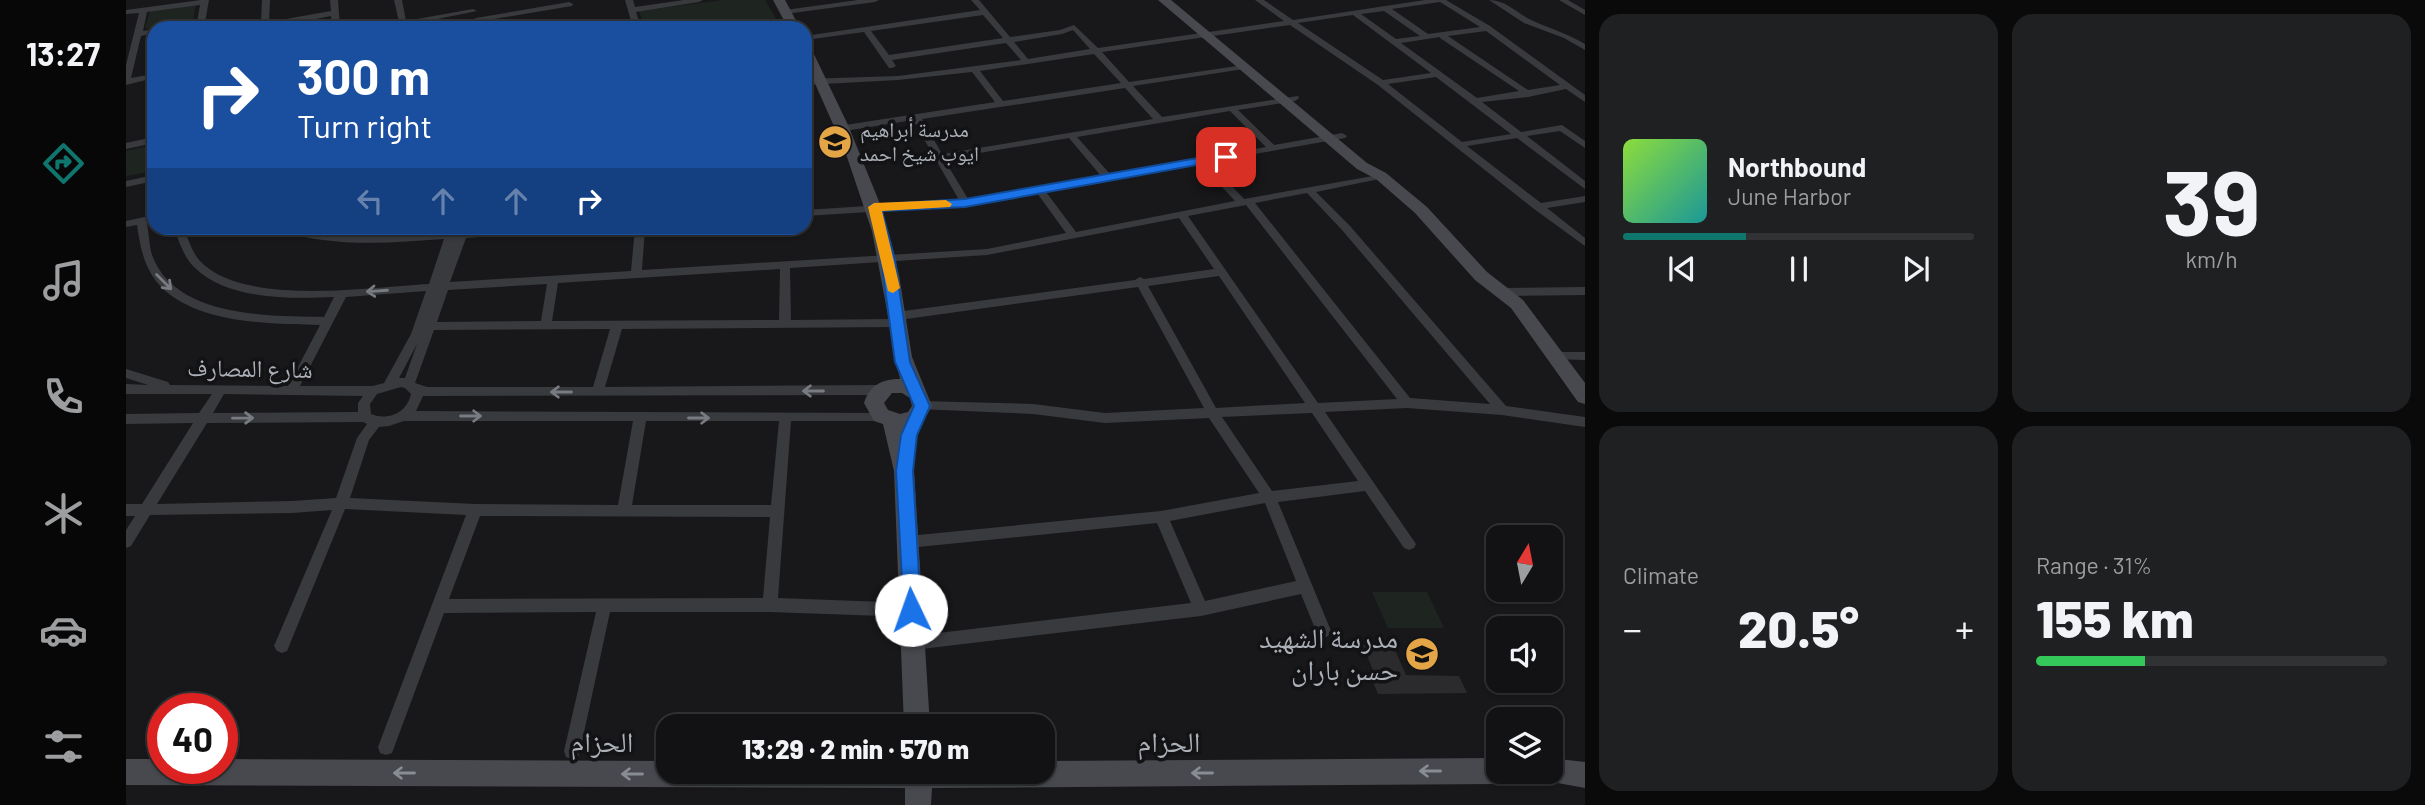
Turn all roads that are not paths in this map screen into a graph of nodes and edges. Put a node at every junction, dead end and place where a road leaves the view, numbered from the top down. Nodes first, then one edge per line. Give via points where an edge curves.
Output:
1 (266, 0) edge
2 (334, 0) edge
3 (398, 0) edge
4 (470, 0) edge
5 (629, 0) edge
6 (699, 0) edge
7 (779, 0) edge
8 (875, 0) edge
9 (975, 0) edge
10 (1164, 0) edge
11 (1177, 0) edge
12 (1259, 0) edge
13 (1441, 0) edge
14 (1493, 0) edge
15 (1563, 0) edge
16 (204, 1) edge
17 (569, 4) dead end
18 (1385, 8) junction
19 (144, 9) junction
20 (632, 10) junction
21 (126, 12) edge
22 (786, 12) junction
23 (985, 12) junction
24 (1353, 12) junction
25 (335, 13) junction
26 (1585, 13) edge
27 (476, 20) edge
28 (202, 21) edge
29 (265, 21) edge
30 (292, 21) edge
31 (336, 21) edge
32 (402, 21) edge
33 (458, 21) edge
34 (635, 21) edge
35 (790, 21) edge
36 (1288, 21) junction
37 (1487, 28) junction
38 (866, 29) junction
39 (147, 33) edge
40 (1211, 33) junction
41 (137, 34) junction
42 (1585, 34) edge
43 (1443, 36) junction
44 (1567, 36) junction
45 (812, 37) edge
46 (1427, 37) junction
47 (1009, 41) junction
48 (1394, 42) junction
49 (1585, 48) edge
50 (1097, 51) junction
51 (888, 58) junction
52 (1026, 61) junction
53 (812, 62) edge
54 (1244, 67) junction
55 (974, 69) junction
56 (1438, 74) junction
57 (147, 77) edge
58 (898, 78) junction
59 (126, 81) edge
60 (821, 81) junction
61 (812, 82) edge
62 (1381, 83) junction
63 (1127, 85) junction
64 (1568, 86) junction
65 (1528, 94) junction
66 (1289, 99) junction
67 (1585, 99) edge
68 (1475, 101) junction
69 (1001, 104) junction
70 (1231, 108) junction
71 (916, 117) junction
72 (1160, 120) junction
73 (845, 128) junction
74 (1518, 134) junction
75 (1071, 135) junction
76 (1335, 137) junction
77 (147, 142) edge
78 (1458, 145) junction
79 (1585, 145) edge
80 (126, 146) edge
81 (1273, 149) junction
82 (939, 157) junction
83 (1203, 161) junction
84 (1381, 176) junction
85 (1107, 177) junction
86 (147, 180) edge
87 (126, 184) edge
88 (1585, 186) edge
89 (1040, 190) junction
90 (1309, 190) junction
91 (1585, 199) edge
92 (965, 203) junction
93 (1246, 203) junction
94 (874, 207) junction
95 (1538, 207) junction
96 (812, 212) edge
97 (1182, 215) junction
98 (147, 219) edge
99 (147, 223) edge
100 (126, 224) edge
101 (1072, 234) junction
102 (181, 235) edge
103 (303, 235) edge
104 (403, 235) edge
105 (456, 235) edge
106 (639, 235) edge
107 (1585, 243) edge
108 (888, 260) junction
109 (785, 267) junction
110 (1222, 272) junction
111 (636, 275) junction
112 (553, 280) junction
113 (1140, 281) junction
114 (440, 287) junction
115 (1585, 291) edge
116 (1504, 292) junction
117 (342, 293) junction
118 (897, 320) junction
119 (328, 321) junction
120 (785, 323) junction
121 (547, 325) junction
122 (617, 325) junction
123 (429, 326) junction
124 (899, 348) junction
125 (1557, 356) junction
126 (1585, 356) edge
127 (126, 373) edge
128 (390, 383) junction
129 (412, 386) junction
130 (885, 388) junction
131 (126, 389) edge
132 (181, 389) junction
133 (220, 391) junction
134 (291, 391) junction
135 (373, 391) junction
136 (598, 391) junction
137 (1585, 397) edge
138 (1407, 403) junction
139 (917, 404) junction
140 (1315, 409) junction
141 (1502, 410) junction
142 (1213, 413) junction
143 (403, 416) junction
144 (204, 418) junction
145 (640, 418) junction
146 (785, 418) junction
147 (126, 419) edge
148 (370, 419) junction
149 (886, 419) junction
150 (1585, 422) edge
151 (904, 471) junction
152 (1368, 485) junction
153 (1269, 497) junction
154 (341, 502) junction
155 (126, 510) edge
156 (146, 510) junction
157 (475, 510) junction
158 (624, 511) junction
159 (777, 511) junction
160 (1161, 517) junction
161 (126, 542) edge
162 (908, 542) junction
163 (1409, 544) dead end
164 (1305, 586) junction
165 (770, 605) junction
166 (440, 606) junction
167 (604, 608) junction
168 (1200, 609) junction
169 (911, 610) junction
170 (1323, 631) dead end
171 (913, 643) junction
172 (282, 646) dead end
173 (916, 714) edge
174 (386, 747) dead end
175 (572, 751) dead end
176 (1486, 771) edge
177 (126, 772) edge
178 (1563, 772) edge
179 (656, 773) edge
180 (1055, 773) edge
181 (1585, 775) edge
182 (919, 784) edge
183 (918, 805) edge

1 - 29 street
2 - 25 street
3 - 32 street
4 - 27 street
5 - 20 street
6 - 20 street
7 - 22 street
8 - 22 street
9 - 23 street
10 - 40 street
11 - 40 street
12 - 36 street
13 - 18 street
13 - 37 street
14 - 44 street via 1527,21
15 - 26 street
16 - 19 street
16 - 28 street
17 - 27 street
18 - 24 street
18 - 46 street
19 - 21 street
19 - 41 street
20 - 34 street
22 - 35 street
23 - 38 street
23 - 47 street
24 - 36 street
24 - 48 street
25 - 30 street
25 - 31 street
27 - 33 street
36 - 40 street
36 - 62 street
37 - 43 street
37 - 64 street
38 - 45 street
38 - 51 street
39 - 41 street
40 - 50 street
40 - 54 street
40 - 66 street
41 - 59 street
42 - 44 street
43 - 46 street
43 - 65 street
44 - 49 street
46 - 48 street
47 - 50 street via 1074,27
47 - 51 street
47 - 52 street
48 - 56 street
50 - 52 street
50 - 63 street
51 - 58 street
52 - 55 street
53 - 60 street
54 - 63 street
54 - 66 street
55 - 58 street
55 - 69 street
56 - 62 street
56 - 68 street
57 - 59 street
58 - 60 street
60 - 61 street
60 - 73 street
62 - 78 street
63 - 69 street
63 - 72 street
64 - 65 street
64 - 67 street
65 - 68 street
66 - 70 street
66 - 76 street
68 - 74 street
69 - 71 street
70 - 72 street
70 - 81 street
71 - 73 street
71 - 82 street
72 - 75 street
73 - 94 street
74 - 78 street
74 - 79 street via 1562,128
74 - 88 street
75 - 82 street
75 - 85 street
76 - 81 street
76 - 84 street via 1362,166
77 - 80 street
78 - 95 street
81 - 83 street
82 - 92 street
83 - 85 street
83 - 93 street
84 - 90 street
84 - 116 street via 1432,222 1481,276
85 - 89 street
86 - 87 street
89 - 92 street
89 - 101 street
90 - 93 street
90 - 141 street
91 - 95 street
92 - 94 street
93 - 97 street
93 - 138 street
94 - 96 street
94 - 108 street
95 - 107 street
97 - 101 street
97 - 110 street
98 - 100 street
99 -> 119 street via 142,243 151,268 182,298 233,314
101 - 108 street via 987,252
102 - 117 street via 200,268 233,285 271,293
103 - 104 street via 336,241
105 - 114 street
106 - 111 street
108 - 109 street
108 - 118 street
109 - 111 street
109 - 120 street
110 - 113 street
110 - 140 street
111 - 112 street
112 - 114 street
112 - 121 street
113 - 118 street
113 - 142 street
114 -> 117 street
114 - 123 street
114 - 128 street
115 - 116 street
116 - 125 street
117 - 119 street
118 - 120 street
118 - 124 street
119 - 134 street
120 - 122 street
121 - 122 street
121 - 123 street
122 - 136 street
123 - 129 street
124 - 130 street via 895,374
124 - 139 street
125 - 126 street
125 - 137 street
127 - 132 street
128 - 129 street
128 - 135 street
136 -> 129 street via 427,392
129 - 143 street via 417,399
130 -> 136 street
130 - 139 street
130 - 149 street via 874,402
131 - 132 street, شارع المصارف
132 - 133 street, شارع المصارف
133 - 134 street, شارع المصارف
133 - 144 street
134 - 135 street, شارع المصارف
135 - 148 street via 364,403
138 - 140 street
138 - 141 street
139 - 142 street via 1033,409 1105,418
139 - 149 street
139 - 151 street
140 - 142 street
140 - 152 street
141 - 150 street
142 - 153 street
143 -> 145 street
143 - 148 street via 389,422
144 - 147 street
144 -> 148 street
144 - 156 street
145 -> 146 street
145 - 158 street
146 - 149 street
146 - 159 street
148 - 154 street
149 - 151 street
151 - 162 street
152 - 153 street
152 - 163 street
153 - 160 street
153 - 164 street
154 - 156 street via 292,508
154 - 157 street
154 - 172 street
155 - 156 street
156 - 161 street
157 - 158 street
157 - 166 street
158 - 159 street
159 - 165 street
160 - 162 street
160 - 168 street
162 - 169 street
164 - 168 street
164 - 170 street
165 - 167 street
165 - 169 street
166 - 167 street
166 - 174 street
167 - 175 street
168 - 171 street
169 - 171 street
171 - 173 street
176 -> 180 street, الحزام
179 -> 177 street, الحزام
178 - 181 street
182 - 183 street

